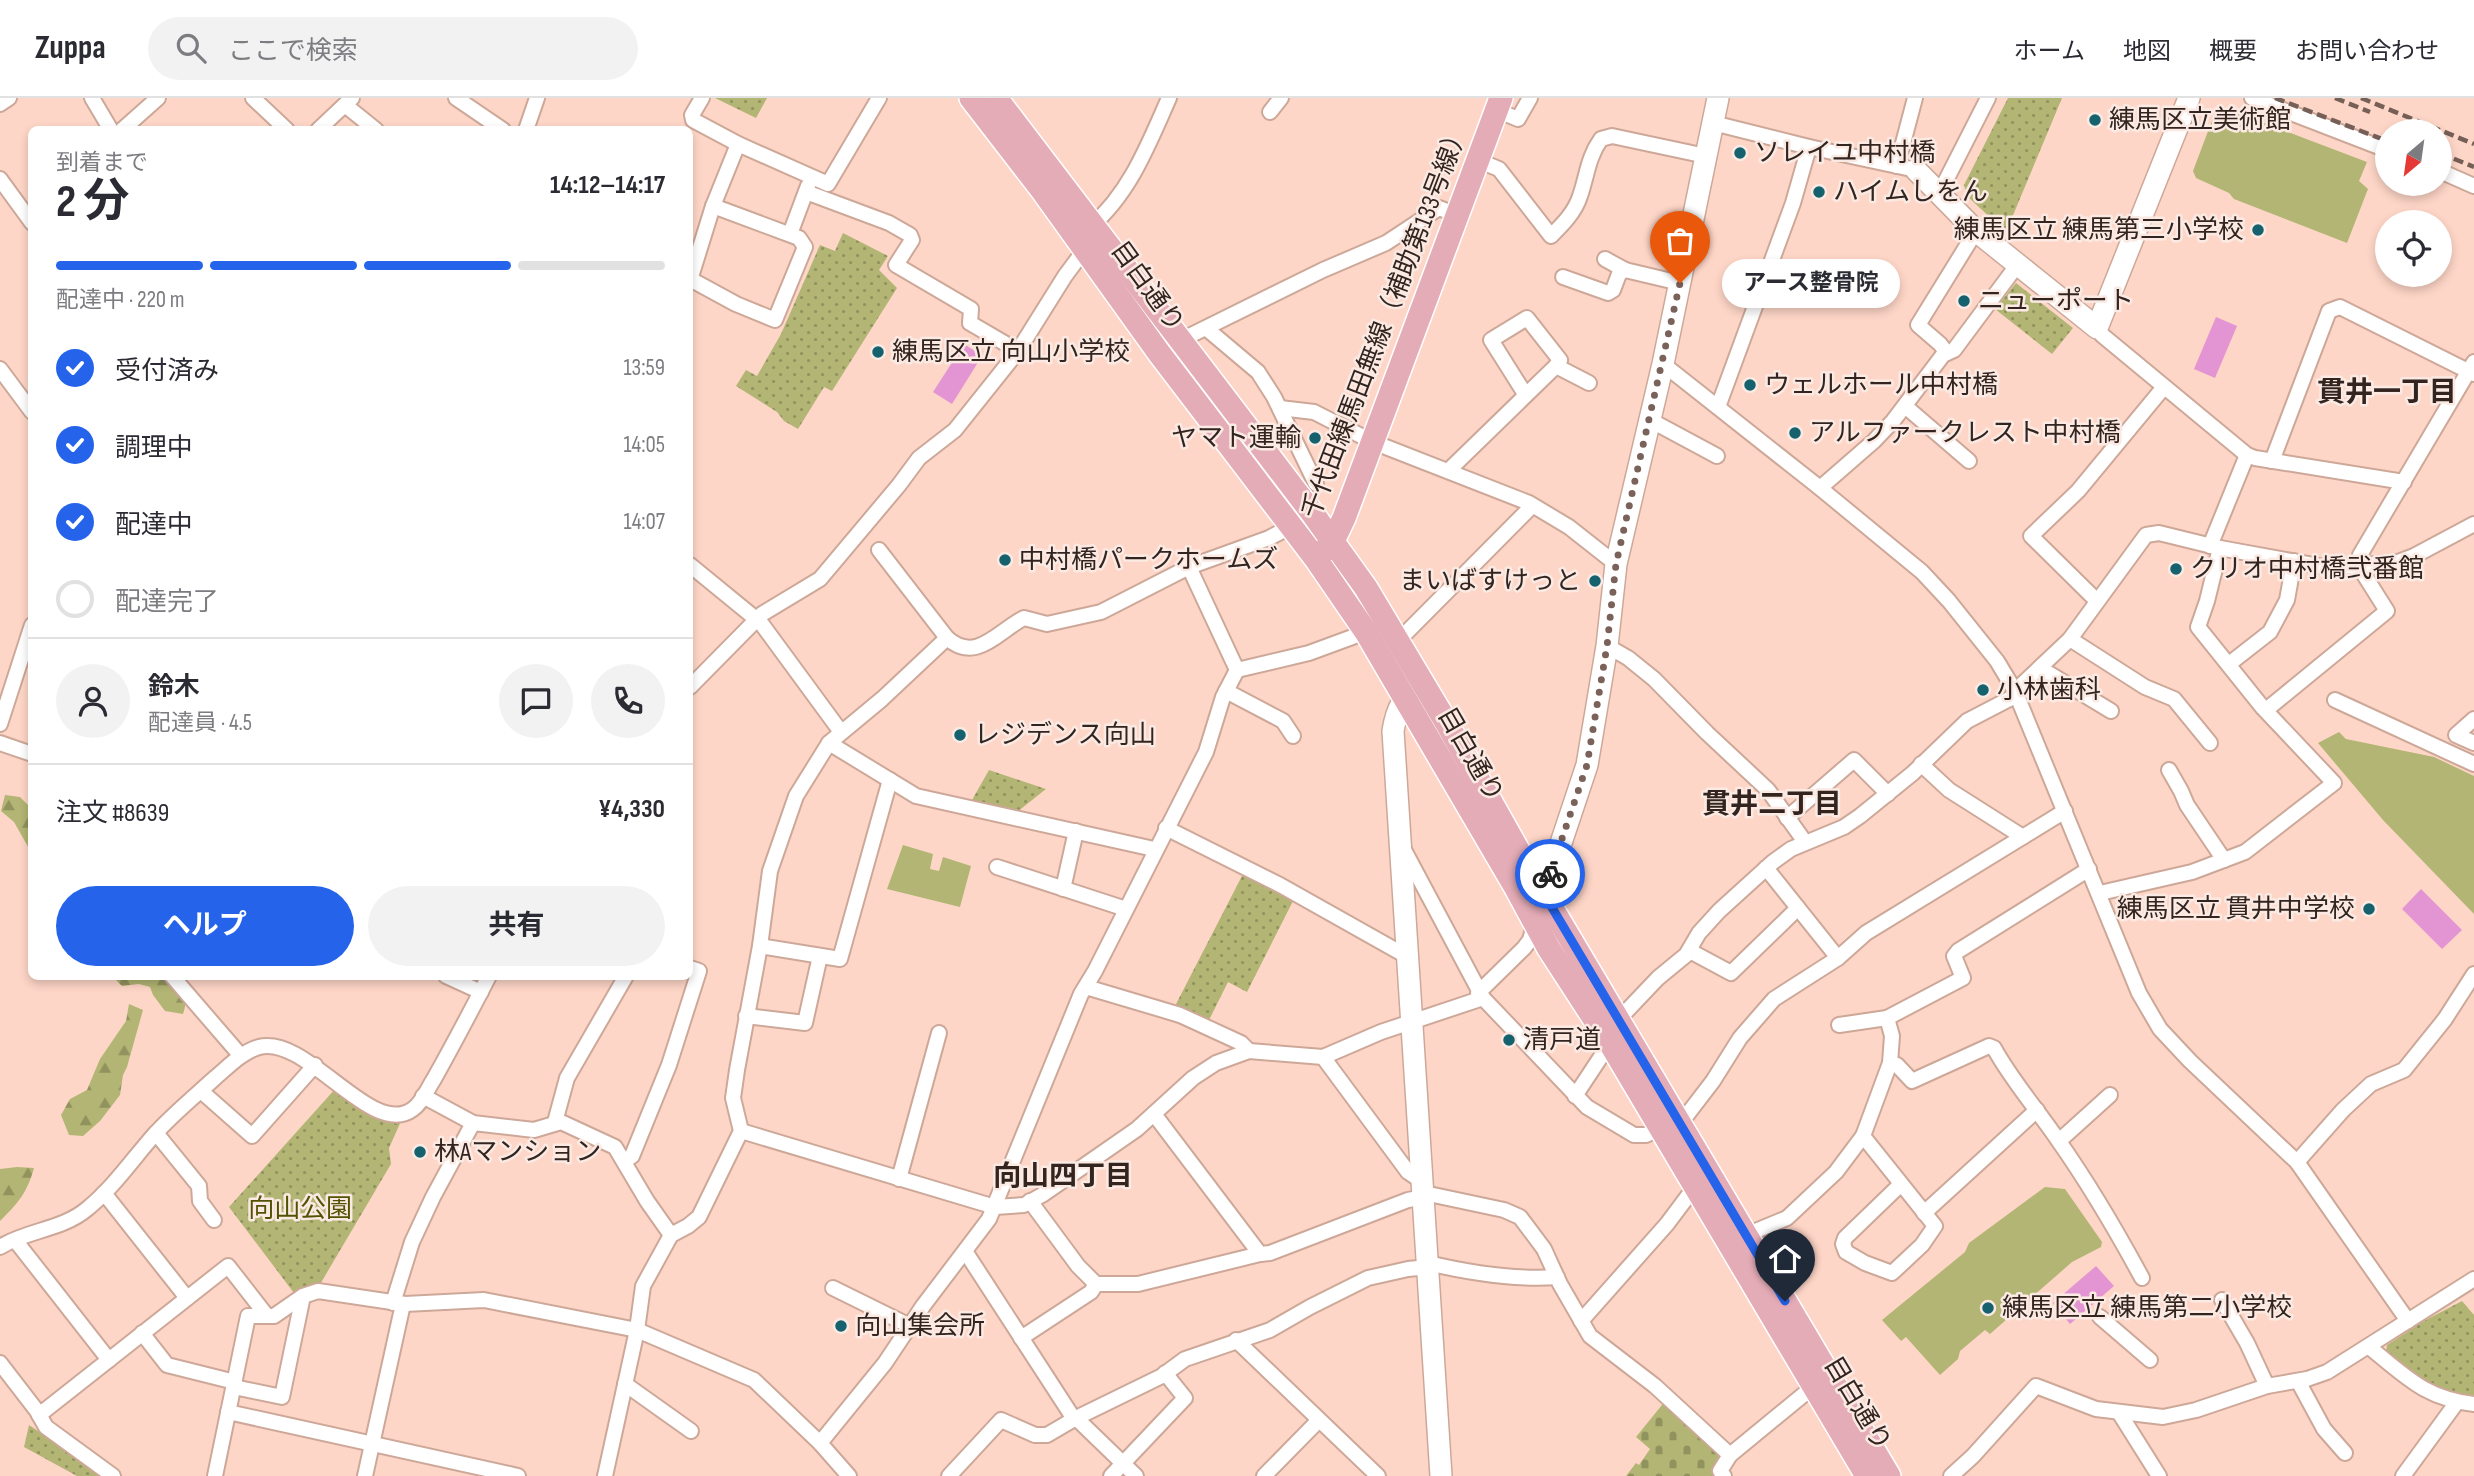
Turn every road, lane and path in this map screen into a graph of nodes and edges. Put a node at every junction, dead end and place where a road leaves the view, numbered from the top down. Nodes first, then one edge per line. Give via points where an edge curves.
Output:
1 (9, 98) edge
2 (92, 98) edge
3 (158, 98) edge
4 (253, 98) edge
5 (456, 98) edge
6 (537, 98) edge
7 (702, 98) edge
8 (878, 98) edge
9 (971, 98) edge
10 (996, 98) edge
11 (1169, 98) edge
12 (1280, 98) edge
13 (1530, 98) edge
14 (1718, 98) edge
15 (1915, 98) edge
16 (1988, 98) edge
17 (2189, 98) edge
18 (2252, 98) edge
19 (349, 101) edge
20 (0, 104) edge
21 (1498, 104) edge
22 (1270, 112) dead end
23 (1713, 123) junction
24 (109, 126) edge
25 (126, 126) edge
26 (283, 126) edge
27 (322, 126) edge
28 (372, 126) edge
29 (497, 126) edge
30 (527, 126) edge
31 (738, 144) junction
32 (2375, 145) edge
33 (1809, 147) junction
34 (1706, 156) junction
35 (1478, 160) junction
36 (1906, 168) junction
37 (811, 176) junction
38 (2452, 177) edge
39 (0, 179) edge
40 (2474, 186) edge
41 (806, 192) junction
42 (1939, 194) junction
43 (713, 206) junction
44 (1457, 215) junction
45 (28, 218) edge
46 (1091, 226) junction
47 (1976, 231) junction
48 (790, 234) junction
49 (1085, 249) junction
50 (1605, 259) dead end
51 (2018, 264) junction
52 (693, 269) edge
53 (1625, 270) junction
54 (1563, 277) dead end
55 (693, 281) edge
56 (1680, 283) junction
57 (2097, 328) junction
58 (1207, 329) junction
59 (1180, 339) junction
60 (1018, 351) junction
61 (1159, 353) junction
62 (1947, 353) junction
63 (1663, 364) junction
64 (1556, 366) junction
65 (0, 369) edge
66 (2472, 369) edge
67 (1589, 383) dead end
68 (2164, 387) junction
69 (1525, 394) junction
70 (28, 406) edge
71 (1905, 406) junction
72 (1718, 407) junction
73 (1280, 408) junction
74 (1650, 420) junction
75 (1373, 442) junction
76 (2247, 455) junction
77 (1717, 456) dead end
78 (1969, 461) dead end
79 (2272, 461) junction
80 (1448, 471) junction
81 (2404, 482) junction
82 (1316, 484) dead end
83 (1820, 488) junction
84 (1532, 506) junction
85 (2474, 524) edge
86 (1290, 527) junction
87 (1333, 541) junction
88 (2215, 547) junction
89 (879, 550) dead end
90 (1316, 559) junction
91 (2294, 561) junction
92 (1616, 564) junction
93 (2358, 565) junction
94 (693, 567) edge
95 (1189, 567) junction
96 (2097, 601) junction
97 (757, 620) junction
98 (1366, 632) junction
99 (947, 638) junction
100 (2070, 639) junction
101 (1399, 640) junction
102 (1607, 646) junction
103 (28, 651) edge
104 (2229, 664) junction
105 (2040, 668) junction
106 (25, 670) edge
107 (1237, 670) junction
108 (1422, 680) junction
109 (693, 684) edge
110 (1226, 691) junction
111 (2016, 693) junction
112 (1404, 697) junction
113 (2335, 700) dead end
114 (2266, 710) junction
115 (2111, 711) dead end
116 (2474, 719) edge
117 (0, 724) edge
118 (841, 732) junction
119 (1293, 736) dead end
120 (0, 743) edge
121 (830, 743) junction
122 (2210, 743) dead end
123 (2474, 743) edge
124 (28, 753) edge
125 (1921, 764) junction
126 (2474, 764) edge
127 (2169, 770) dead end
128 (890, 780) junction
129 (1888, 794) junction
130 (2065, 811) junction
131 (1787, 818) junction
132 (1166, 828) junction
133 (1076, 831) junction
134 (2023, 837) junction
135 (1399, 840) junction
136 (1805, 842) junction
137 (1154, 849) junction
138 (2224, 860) junction
139 (997, 867) dead end
140 (1766, 868) junction
141 (2089, 869) junction
142 (1063, 889) junction
143 (2100, 893) junction
144 (1544, 894) junction
145 (1798, 908) junction
146 (1126, 909) junction
147 (1535, 922) junction
148 (760, 946) junction
149 (1690, 951) junction
150 (820, 956) junction
151 (1408, 957) junction
152 (1838, 958) junction
153 (693, 969) edge
154 (2474, 974) edge
155 (175, 980) edge
156 (455, 980) edge
157 (487, 980) edge
158 (624, 980) edge
159 (1086, 987) junction
160 (481, 992) junction
161 (1481, 996) junction
162 (746, 1016) junction
163 (1887, 1018) junction
164 (1619, 1019) junction
165 (1413, 1023) junction
166 (1839, 1026) dead end
167 (939, 1032) dead end
168 (1609, 1043) junction
169 (1249, 1051) junction
170 (241, 1056) junction
171 (1323, 1057) junction
172 (1890, 1063) junction
173 (314, 1065) junction
174 (201, 1091) junction
175 (2110, 1095) dead end
176 (423, 1096) junction
177 (1575, 1096) junction
178 (2037, 1110) junction
179 (1154, 1114) junction
180 (555, 1122) junction
181 (473, 1123) junction
182 (1670, 1126) junction
183 (741, 1131) junction
184 (156, 1133) junction
185 (1863, 1136) junction
186 (2059, 1141) junction
187 (625, 1161) junction
188 (2297, 1162) junction
189 (899, 1179) junction
190 (1901, 1184) junction
191 (1694, 1188) junction
192 (1424, 1191) junction
193 (104, 1193) junction
194 (1030, 1201) junction
195 (995, 1207) junction
196 (1924, 1213) junction
197 (214, 1220) dead end
198 (671, 1235) junction
199 (1746, 1235) junction
200 (15, 1240) junction
201 (0, 1247) edge
202 (965, 1251) junction
203 (1260, 1254) junction
204 (1428, 1265) junction
205 (1557, 1277) junction
206 (2142, 1278) dead end
207 (2474, 1279) edge
208 (1096, 1284) junction
209 (833, 1288) dead end
210 (303, 1296) junction
211 (187, 1298) junction
212 (2222, 1300) dead end
213 (398, 1304) junction
214 (267, 1316) junction
215 (2100, 1317) dead end
216 (1581, 1321) junction
217 (2408, 1321) junction
218 (910, 1326) junction
219 (637, 1330) junction
220 (142, 1333) junction
221 (1021, 1338) junction
222 (1236, 1340) junction
223 (2369, 1347) junction
224 (109, 1360) junction
225 (2150, 1360) dead end
226 (0, 1363) edge
227 (1166, 1373) junction
228 (2298, 1381) junction
229 (234, 1384) junction
230 (625, 1384) junction
231 (1814, 1386) junction
232 (2267, 1386) junction
233 (2457, 1402) junction
234 (2474, 1404) edge
235 (228, 1412) junction
236 (2120, 1414) junction
237 (39, 1415) junction
238 (1075, 1419) junction
239 (1318, 1421) junction
240 (691, 1431) dead end
241 (820, 1443) junction
242 (372, 1445) junction
243 (2345, 1453) dead end
244 (1730, 1455) junction
245 (1123, 1464) junction
246 (113, 1476) edge
247 (215, 1476) edge
248 (365, 1476) edge
249 (518, 1476) edge
250 (605, 1476) edge
251 (849, 1476) edge
252 (948, 1476) edge
253 (1111, 1476) edge
254 (1136, 1476) edge
255 (1265, 1476) edge
256 (1378, 1476) edge
257 (1441, 1476) edge
258 (1724, 1476) edge
259 (1867, 1476) edge
260 (1889, 1476) edge
261 (1951, 1476) edge
262 (2159, 1476) edge
263 (2403, 1476) edge

1 - 20 street
2 - 24 street
3 - 25 street
4 - 26 street
5 - 29 street
6 - 30 street
7 - 31 street via 693,120
8 - 37 street via 828,184
9 - 49 main road, 目白通り
10 - 46 main road, 目白通り
11 - 46 street via 1139,163 1111,209
12 - 22 street
13 - 21 street via 1518,119
14 - 23 street
15 - 36 street
16 - 42 street
17 - 57 street
18 - 32 street
19 - 27 street
19 - 28 street
21 - 35 main road, 千代田練馬田無線（補助第133号線）
23 - 33 street
23 - 34 street
31 - 37 street
31 - 43 street
33 - 36 street
33 - 72 street
34 - 35 street via 1612,136 1601,139 1572,213 1551,236 1499,169
34 - 56 street
35 - 44 main road, 千代田練馬田無線（補助第133号線）
36 - 42 street
37 - 41 street
38 - 40 street
39 - 45 street
41 - 48 street
41 - 60 street via 910,235 912,240 896,265 971,309 970,323
42 - 47 street
43 - 48 street
43 - 52 street
44 - 58 street via 1439,208 1386,243 1280,290
44 - 75 main road, 千代田練馬田無線（補助第133号線）
46 - 59 main road, 目白通り
47 - 51 street
47 - 62 street via 1918,325
48 - 55 street via 804,247 775,320
49 - 60 street
49 - 61 main road, 目白通り
50 - 53 street
51 - 57 street
51 - 62 street via 1954,350
53 - 54 street via 1611,292
53 - 56 street
56 - 63 street
57 - 68 street
58 - 59 street
58 - 73 street via 1258,372
59 - 61 street
59 - 87 main road, 目白通り
60 - 97 street via 955,430 919,457 820,579
61 - 86 main road, 目白通り
62 - 71 street
63 - 72 street
63 - 74 street
64 - 67 street
64 - 69 street
64 - 69 street via 1560,360 1527,318 1491,341
65 - 70 street
66 - 79 street via 2340,307 2329,311
66 - 81 street
68 - 76 street
68 - 96 street via 2078,491 2031,537
69 - 80 street
71 - 78 street
71 - 83 street via 1874,441
72 - 83 street
73 - 75 street via 1314,412
73 - 82 street
74 - 77 street
74 - 92 street
75 - 80 street
75 - 87 main road, 千代田練馬田無線（補助第133号線）
76 - 79 street
76 - 88 street
79 - 81 street
80 - 84 street
81 - 93 street
83 - 111 street via 1922,572 1997,661
84 - 92 street via 1569,527
84 - 101 street
85 - 93 street via 2398,562
86 - 90 main road, 目白通り
86 - 95 street
87 - 90 main road, 千代田練馬田無線（補助第133号線）
87 - 101 main road, 目白通り
88 - 91 street
88 - 96 street via 2159,533 2146,535
88 - 104 street via 2198,627
89 - 99 street
90 - 98 main road, 目白通り
91 - 93 street via 2330,568
91 - 104 street via 2287,600 2270,632
92 - 102 street
93 - 114 street via 2387,611
94 - 97 street
95 - 99 street via 1101,612 1047,624 1024,618 971,649
95 - 107 street
96 - 100 street
97 - 109 street
97 - 118 street
98 - 107 street via 1308,653
98 - 112 main road, 目白通り
99 - 118 street
100 - 105 street
100 - 122 street via 2146,687 2174,699
101 - 108 main road, 目白通り
102 - 131 street via 1654,679 1768,790
102 - 144 street via 1587,765
103 - 106 street
104 - 114 street
105 - 111 street
105 - 115 street
106 - 117 street
107 - 110 street
108 - 112 street
108 - 144 main road, 目白通り
110 - 119 street via 1283,721
110 - 132 street via 1206,752
111 - 125 street via 1967,721
111 - 130 street
112 - 135 street via 1393,731
112 - 147 main road, 目白通り
113 - 126 street
114 - 138 street via 2334,783 2245,852
116 - 123 street via 2456,735
118 - 121 street
120 - 124 street
121 - 128 street
121 - 148 street via 796,796 783,831 770,871
125 - 129 street
125 - 134 street via 1949,790
127 - 138 street
128 - 133 street via 916,796
128 - 150 street via 840,959
129 - 131 street via 1854,760
129 - 136 street via 1844,827
130 - 134 street
130 - 141 street
131 - 136 street
132 - 137 street
132 - 151 street
133 - 137 street
133 - 142 street
134 - 152 street via 1866,933
135 - 151 street
135 - 161 street
136 - 140 street
137 - 146 street
138 - 143 street via 2192,873
139 - 142 street
140 - 145 street
140 - 149 street via 1699,933
141 - 143 street
141 - 163 street via 1958,951 1954,957 1963,978
142 - 146 street
143 - 188 street via 2139,993 2160,1029
144 - 147 street
144 - 164 main road, 目白通り
145 - 149 street via 1731,973
145 - 152 street
146 - 159 street
147 - 161 street via 1530,940
147 - 168 main road, 目白通り
148 - 150 street
148 - 162 street
149 - 164 street
150 - 162 street via 805,1023
151 - 165 street
152 - 182 street via 1774,999 1740,1038 1713,1081
153 - 187 street via 699,971 669,1065 632,1156
154 - 188 street via 2404,1070 2371,1084
155 - 170 street
156 - 160 street
157 - 160 street
158 - 180 street via 566,1078
159 - 169 street via 1181,1015
159 - 195 street
160 - 176 street
161 - 165 street
161 - 177 street
162 - 183 street via 733,1098
163 - 166 street
163 - 172 street via 1892,1037
164 - 182 main road, 目白通り
165 - 171 street
165 - 192 street
167 - 189 street
168 - 177 street
168 - 182 main road, 目白通り
169 - 171 street
169 - 179 street via 1216,1063 1193,1078
170 - 173 street via 271,1046
170 - 174 street
171 - 192 street
172 - 178 street via 1912,1081 1989,1046
172 - 185 street
173 - 174 street via 252,1136
173 - 176 street via 380,1111 403,1115
174 - 184 street
175 - 186 street
176 - 181 street
177 - 182 street via 1629,1133 1646,1135
178 - 186 street
178 - 196 street
179 - 194 street via 1099,1157
179 - 203 street
180 - 181 street via 534,1130
180 - 187 street via 615,1147
181 - 213 street via 412,1242
182 - 191 main road, 目白通り
182 - 199 main road, 目白通り
183 - 189 street
183 - 198 street via 699,1217
184 - 193 street
184 - 197 street via 199,1186 200,1202
185 - 190 street
185 - 199 street via 1836,1172 1787,1218
186 - 206 street
187 - 198 street
188 - 217 street
189 - 195 street
190 - 196 street
190 - 196 street via 1845,1238 1846,1252 1892,1273 1935,1226
191 - 216 street
191 - 231 main road, 目白通り
192 - 203 street
192 - 204 street
192 - 205 street via 1520,1217 1544,1249
193 - 200 street via 74,1219
193 - 211 street
194 - 195 street via 1010,1208
194 - 208 street
195 - 202 street
198 - 219 street via 643,1286
199 - 260 main road, 目白通り
200 - 201 street
200 - 224 street
202 - 218 street
202 - 221 street
203 - 208 street via 1138,1284
204 - 205 street via 1495,1275
204 - 222 street via 1368,1278 1270,1330
204 - 257 street
205 - 216 street
207 - 217 street
208 - 221 street via 1091,1292
209 - 218 street
210 - 213 street via 318,1291
210 - 214 street
210 - 229 street via 282,1397
211 - 214 street via 228,1266
211 - 220 street
212 - 232 street
213 - 219 street via 484,1300
213 - 242 street
214 - 229 street via 248,1316
215 - 225 street
216 - 244 street via 1590,1336 1655,1386
217 - 223 street
218 - 241 street
219 - 230 street
219 - 241 street via 754,1380
220 - 224 street
220 - 229 street via 167,1365
221 - 238 street
222 - 227 street via 1185,1359
222 - 239 street
223 - 228 street via 2327,1372
223 - 233 street via 2426,1392
224 - 237 street
226 - 237 street
227 - 238 street
227 - 245 street via 1185,1398
228 - 232 street
228 - 243 street via 2324,1429
229 - 235 street
230 - 240 street
230 - 250 street
231 - 244 street
231 - 259 main road, 目白通り
232 - 236 street via 2164,1417
233 - 234 street
233 - 263 street
235 - 242 street
235 - 247 street
236 - 261 street via 2036,1386
236 - 262 street
237 - 246 street via 46,1427
238 - 245 street
238 - 252 street via 1047,1436 1001,1420
239 - 255 street
239 - 256 street
241 - 251 street
242 - 248 street
242 - 249 street
244 - 258 street via 1720,1471
245 - 253 street
245 - 254 street

